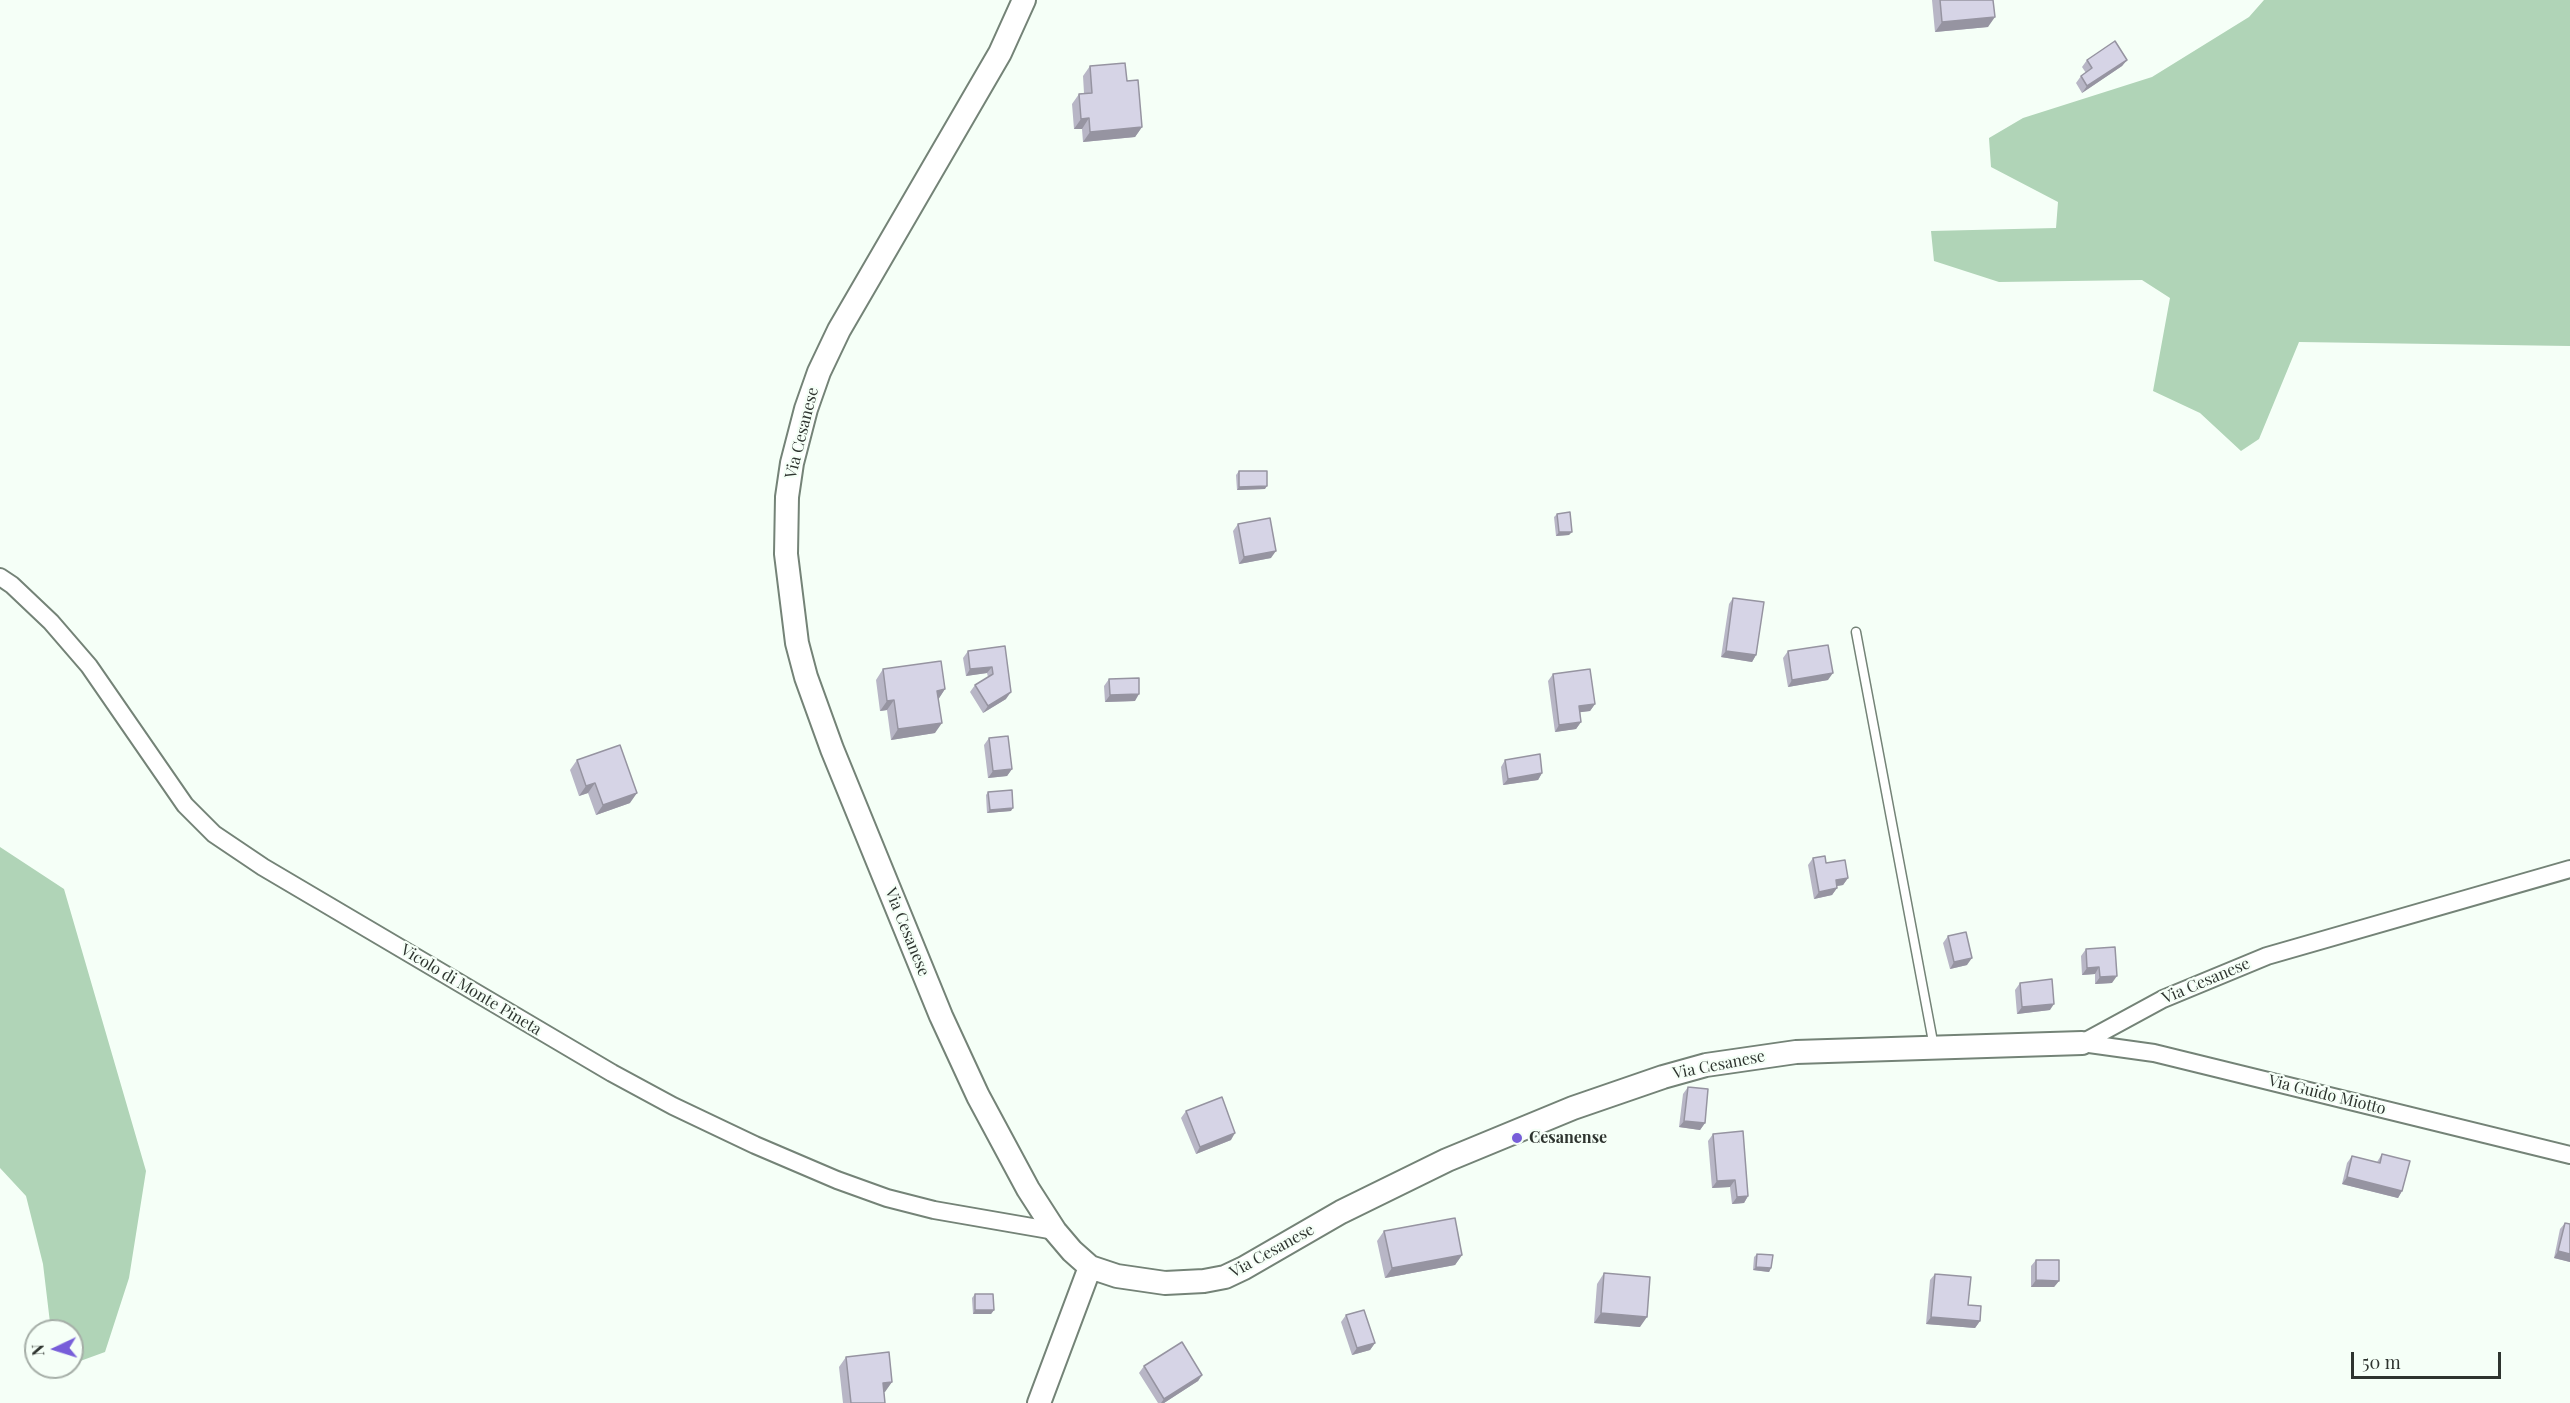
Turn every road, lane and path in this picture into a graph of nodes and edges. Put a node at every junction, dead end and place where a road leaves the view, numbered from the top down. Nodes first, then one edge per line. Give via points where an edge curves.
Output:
1 (1024, 0) edge
2 (0, 577) edge
3 (1856, 632) dead end
4 (2570, 869) edge
5 (2082, 1043) junction
6 (1934, 1048) junction
7 (2570, 1155) edge
8 (1055, 1231) junction
9 (1090, 1267) junction
10 (1039, 1403) edge

1 - 8 street, Via Cesanese via 1000,53 839,330 819,372 792,463 786,554 796,643 832,749 946,1026 1004,1144
2 - 8 street, Vicolo di Monte Pineta via 51,622 89,666 185,805 214,834 263,867 612,1073 755,1144 887,1198
3 - 6 lane
4 - 5 street, Via Cesanese via 2267,956 2163,999
5 - 6 street, Via Cesanese
5 - 7 street, Via Guido Miotto via 2154,1053
6 - 9 street, Via Cesanese via 1796,1052 1706,1065 1663,1077 1573,1108 1447,1160 1341,1212 1226,1277 1165,1283 1117,1276
8 - 9 street, Via Cesanese
9 - 10 street

